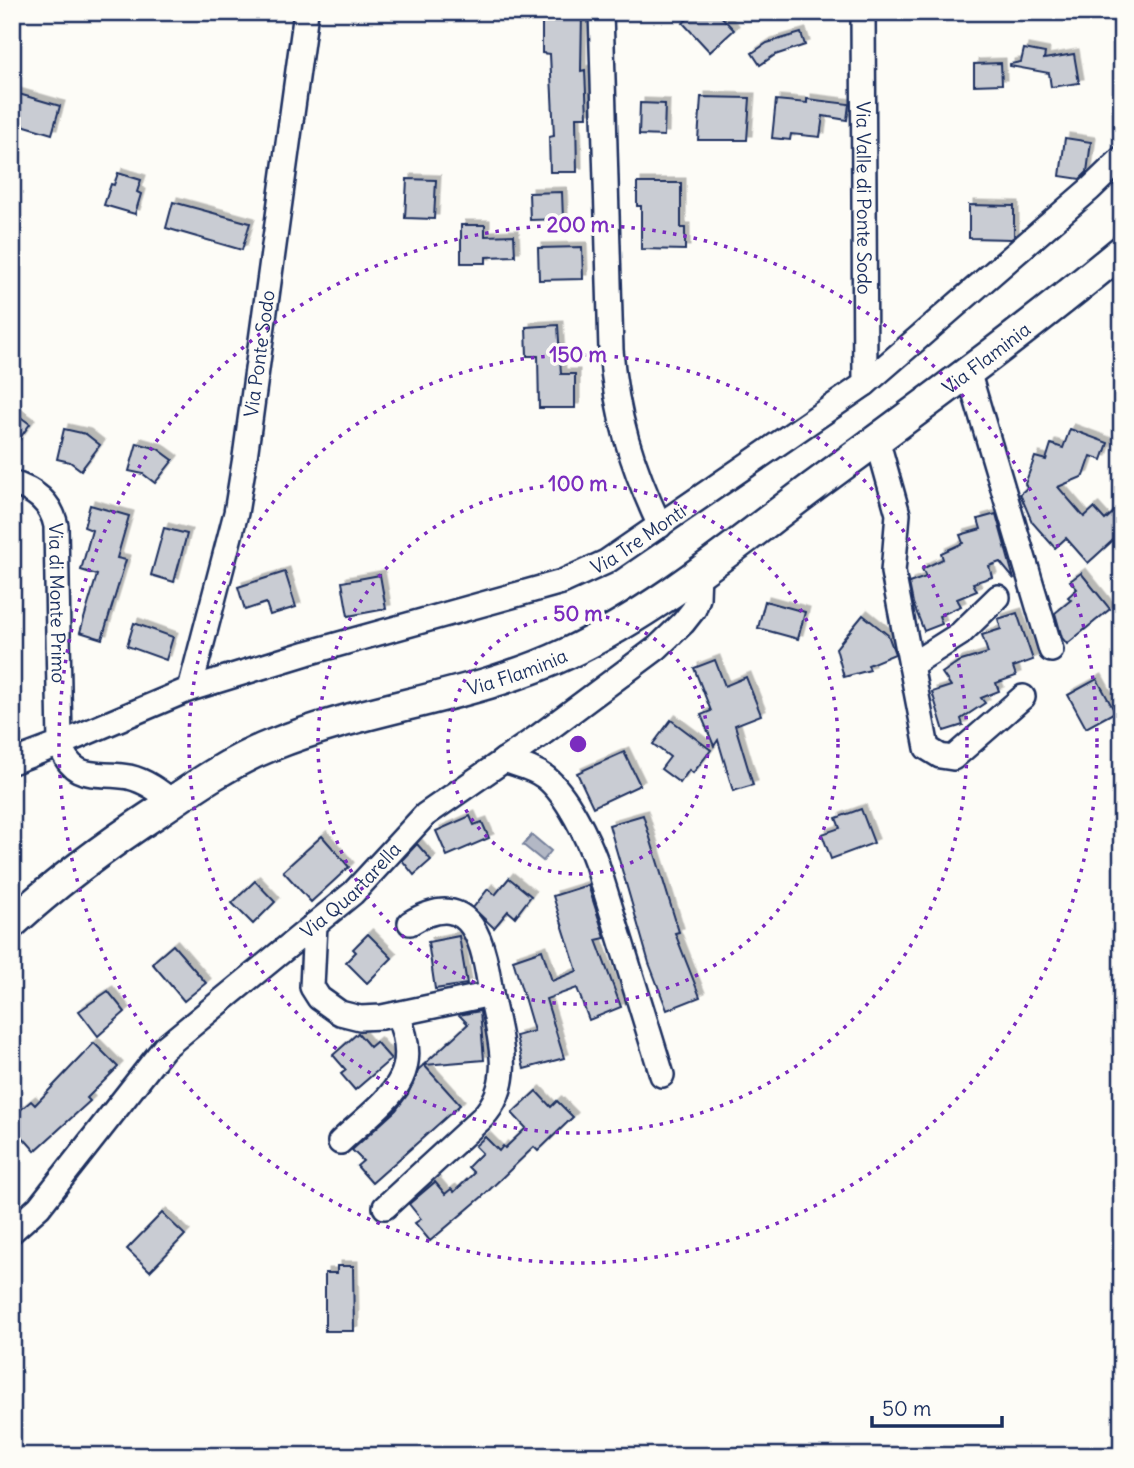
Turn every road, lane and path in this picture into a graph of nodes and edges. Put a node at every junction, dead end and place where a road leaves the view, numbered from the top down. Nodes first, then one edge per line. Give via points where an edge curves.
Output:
1 (306, 12) edge
2 (601, 12) edge
3 (863, 12) edge
4 (1122, 158) edge
5 (1122, 251) edge
6 (968, 371) junction
7 (865, 384) junction
8 (877, 439) junction
9 (12, 484) edge
10 (660, 526) junction
11 (699, 572) junction
12 (998, 597) dead end
13 (1051, 650) dead end
14 (911, 665) junction
15 (190, 689) junction
16 (1023, 696) dead end
17 (60, 744) junction
18 (504, 760) junction
19 (12, 762) edge
20 (173, 802) junction
21 (12, 923) edge
22 (410, 923) dead end
23 (315, 924) junction
24 (491, 994) junction
25 (397, 1014) junction
26 (662, 1075) dead end
27 (340, 1142) dead end
28 (385, 1207) dead end
29 (12, 1231) edge

1 - 15 street, Via Ponte Sodo via 236,513
2 - 10 street via 614,387 630,456
3 - 7 street, Via Valle di Ponte Sodo
4 - 7 street, Via Tre Monti
5 - 6 main road, Via Flaminia
6 - 8 main road, Via Flaminia
6 - 13 street
7 - 10 street, Via Tre Monti
8 - 11 main road, Via Flaminia
8 - 14 street via 898,514 893,572
9 - 17 street, Via di Monte Primo via 43,500 56,526
10 - 15 street, Via Tre Monti via 606,562 562,582
11 - 18 street, Via Quartarella via 696,604 657,648
11 - 20 main road, Via Flaminia via 654,605 535,667 272,745 214,774
12 - 14 street via 960,634
14 - 16 street via 927,748 940,756 953,758
15 - 17 street, Via Tre Monti
17 - 19 street, Via Tre Monti
17 - 20 street via 79,771 140,780
18 - 23 street, Via Quartarella via 425,815 368,879
18 - 26 street via 550,781 587,839
20 - 21 main road, Via Flaminia via 83,864
22 - 24 street via 443,910 466,920 483,946
23 - 25 street via 312,982 316,995 353,1017
23 - 29 street, Via Quartarella via 164,1048 39,1207
24 - 25 street
24 - 28 street via 503,1070 496,1101
25 - 27 street via 408,1044 402,1079

